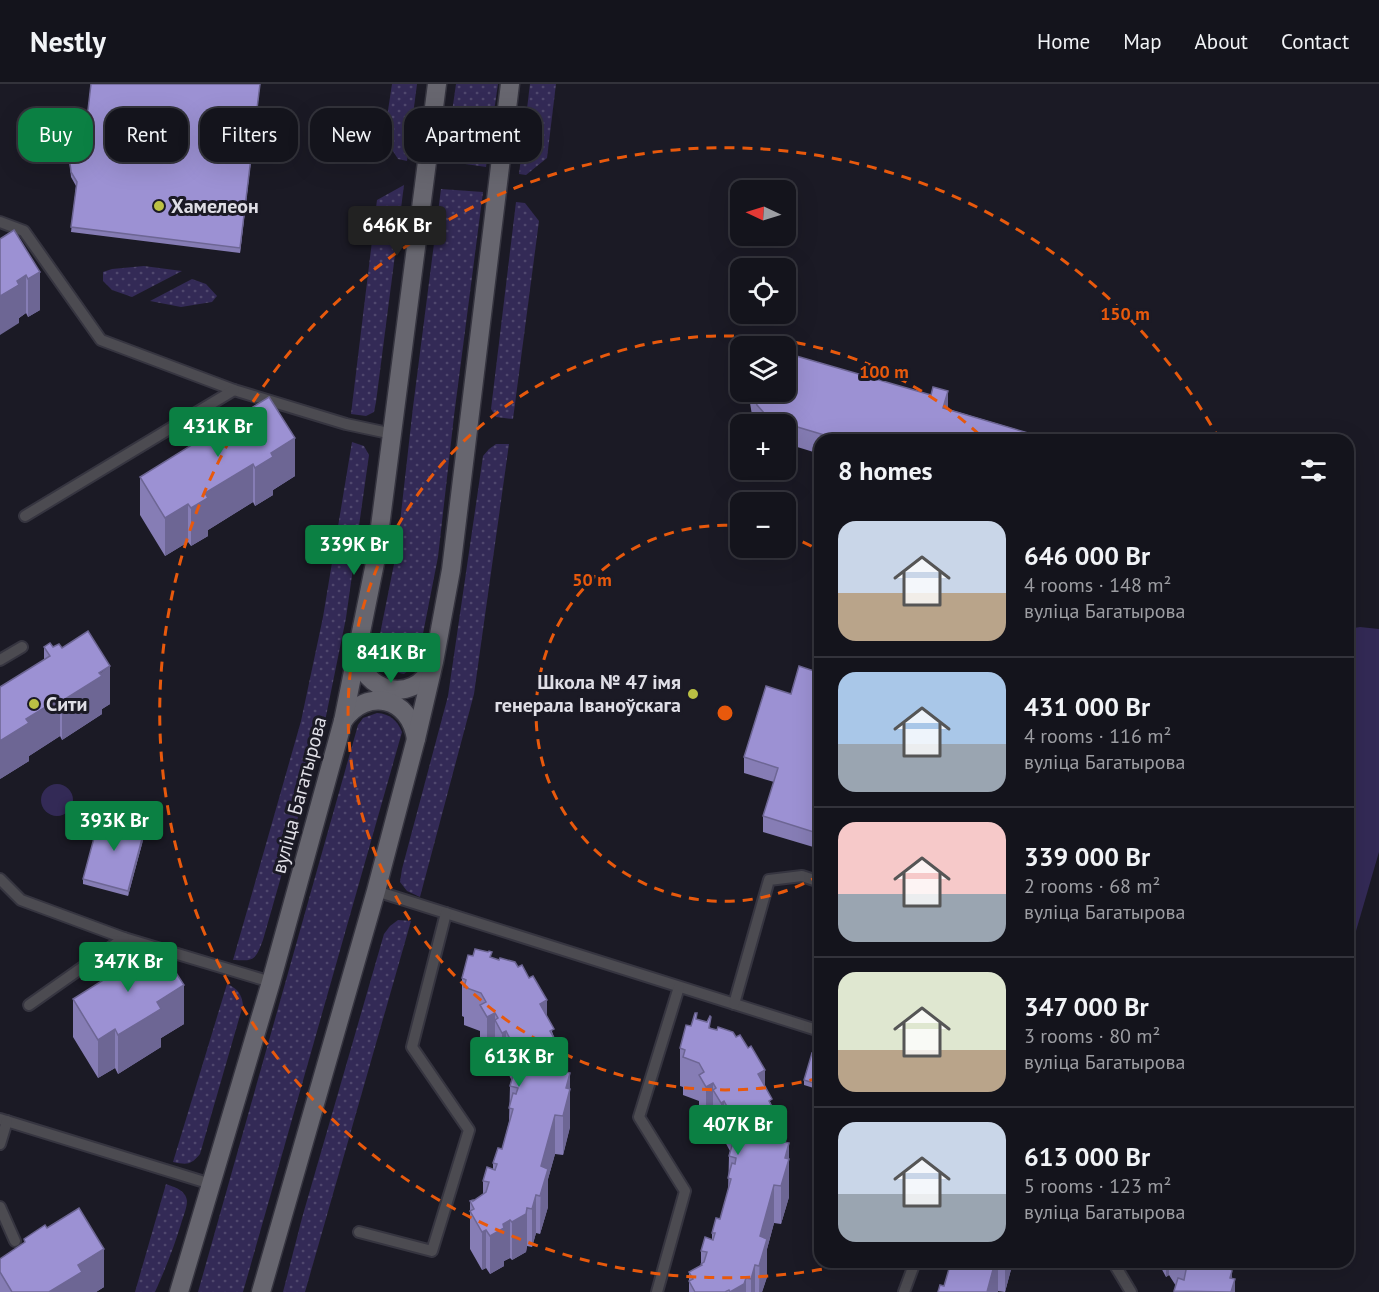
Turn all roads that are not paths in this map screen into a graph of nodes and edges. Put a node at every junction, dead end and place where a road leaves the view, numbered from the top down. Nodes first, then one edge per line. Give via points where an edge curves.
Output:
1 (437, 84) edge
2 (510, 84) edge
3 (0, 222) edge
4 (234, 390) junction
5 (393, 434) junction
6 (25, 516) dead end
7 (22, 647) dead end
8 (358, 647) junction
9 (0, 660) edge
10 (434, 662) junction
11 (343, 721) junction
12 (416, 739) junction
13 (0, 879) edge
14 (814, 880) edge
15 (376, 891) junction
16 (446, 913) junction
17 (124, 938) junction
18 (271, 982) junction
19 (679, 987) junction
20 (734, 1004) junction
21 (29, 1005) dead end
22 (814, 1029) edge
23 (3, 1120) edge
24 (0, 1144) edge
25 (211, 1184) junction
26 (0, 1207) edge
27 (359, 1232) dead end
28 (15, 1241) dead end
29 (913, 1268) edge
30 (1117, 1268) edge
31 (179, 1292) edge
32 (261, 1292) edge
33 (657, 1292) edge
34 (904, 1292) edge
35 (1131, 1292) edge

1 - 5 street, вуліца Багатырова
2 - 10 street via 453,559
3 - 4 lane via 24,231 101,340
4 - 5 lane
4 - 6 lane
5 - 8 street, вуліца Багатырова via 376,558
7 - 9 lane
8 - 10 street via 363,670 370,679 391,690 413,687 422,681
8 - 11 street, вуліца Багатырова
10 - 12 street
11 - 12 street via 357,706 377,700 388,702 405,712
11 - 18 street, вуліца Багатырова
12 - 15 street
13 - 17 lane via 21,900
14 - 20 lane via 802,876 769,880
15 - 16 lane
15 - 32 street
16 - 19 lane
16 - 27 lane via 412,1047 469,1130 432,1251
17 - 18 lane
17 - 21 lane
18 - 25 street, вуліца Багатырова
19 - 20 lane
19 - 33 lane via 639,1117 685,1191
20 - 22 lane
23 - 24 lane
23 - 25 lane
25 - 31 street, вуліца Багатырова
26 - 28 lane
29 - 34 lane
30 - 35 lane

